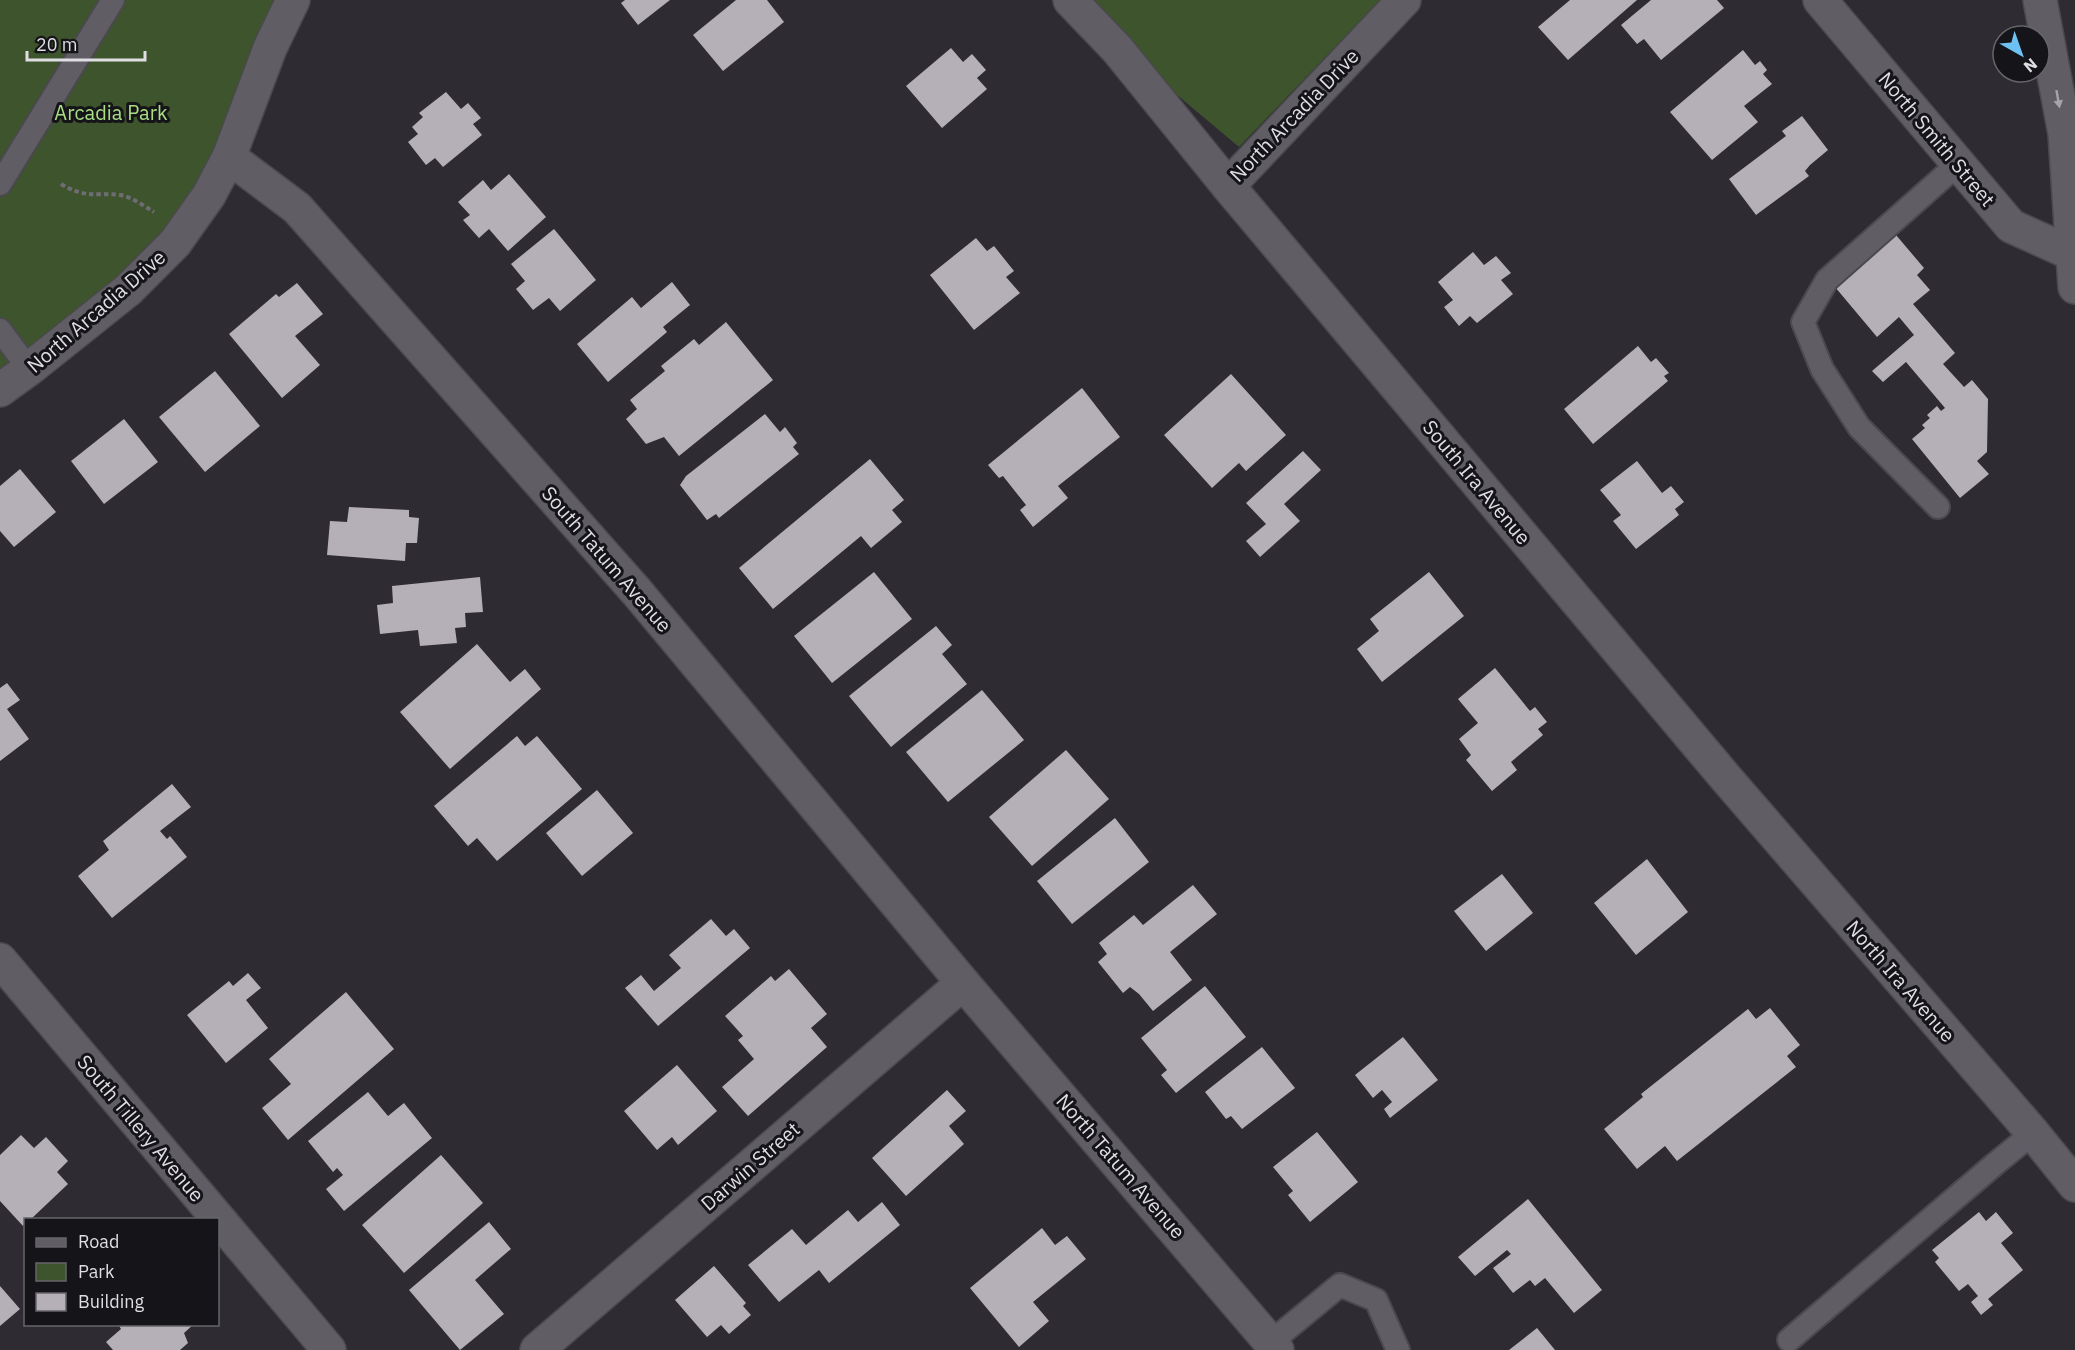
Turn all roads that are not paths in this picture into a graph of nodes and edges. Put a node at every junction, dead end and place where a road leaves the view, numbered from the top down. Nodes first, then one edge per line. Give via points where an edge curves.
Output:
1 (113, 0) edge
2 (292, 0) edge
3 (1070, 0) edge
4 (1404, 0) edge
5 (1820, 0) edge
6 (2040, 0) edge
7 (229, 157) junction
8 (1958, 164) junction
9 (0, 184) edge
10 (1228, 186) junction
11 (2073, 254) junction
12 (2075, 287) edge
13 (0, 330) edge
14 (30, 369) junction
15 (0, 390) edge
16 (1938, 507) dead end
17 (1725, 777) joint
18 (2, 968) edge
19 (963, 982) junction
20 (2033, 1133) junction
21 (2075, 1185) edge
22 (216, 1218) edge
23 (219, 1221) edge
24 (1789, 1340) dead end
25 (1274, 1346) edge
26 (329, 1350) edge
27 (537, 1350) edge
28 (1398, 1350) edge

1 - 9 lane
2 - 7 street, North Arcadia Drive
3 - 10 street, North Arcadia Drive via 1117,49
4 - 10 street, North Arcadia Drive
5 - 8 street, North Smith Street
6 -> 11 street via 2065,134
7 - 14 street, North Arcadia Drive via 209,195 175,243 128,290
7 - 19 street, South Tatum Avenue via 297,208 636,591
8 - 11 street, North Smith Street via 2011,226
8 - 16 lane via 1827,280 1803,322 1822,369 1859,427
10 - 17 street, South Ira Avenue
11 - 12 street
13 - 14 lane
14 - 15 street, North Arcadia Drive
17 - 20 street, North Ira Avenue
18 - 22 street, South Tillery Avenue
19 - 25 street, North Tatum Avenue
19 - 27 street, Darwin Street
20 - 21 street, North Ira Avenue
20 - 24 lane
23 - 26 street, South Tillery Avenue
25 - 28 lane via 1340,1285 1376,1300

